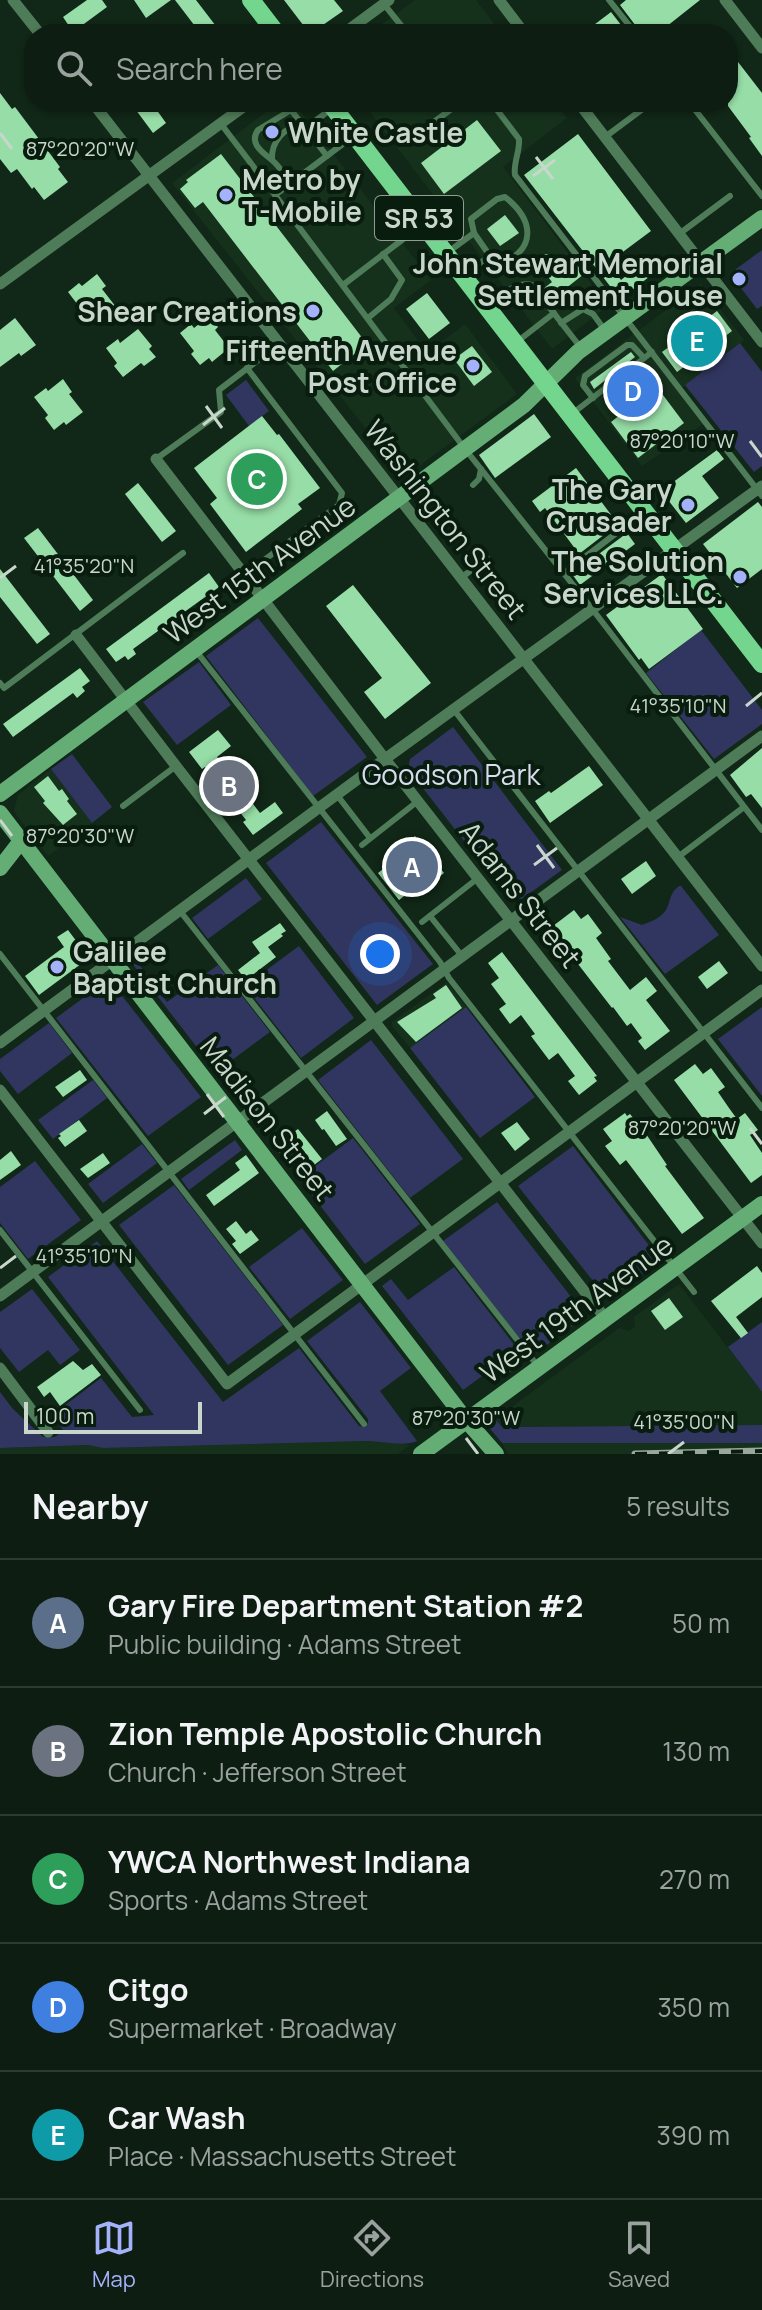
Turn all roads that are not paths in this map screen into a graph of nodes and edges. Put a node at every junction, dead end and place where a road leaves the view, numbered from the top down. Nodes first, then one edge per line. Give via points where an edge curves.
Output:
1 (13, 0) edge
2 (251, 0) edge
3 (499, 0) edge
4 (609, 0) edge
5 (725, 0) edge
6 (384, 1) edge
7 (32, 24) edge
8 (269, 24) edge
9 (355, 24) edge
10 (401, 24) edge
11 (517, 24) edge
12 (628, 24) edge
13 (762, 48) edge
14 (100, 112) edge
15 (236, 112) edge
16 (287, 112) edge
17 (294, 112) edge
18 (322, 112) edge
19 (337, 112) edge
20 (447, 112) edge
21 (499, 112) edge
22 (586, 112) edge
23 (639, 112) edge
24 (697, 112) edge
25 (221, 123) junction
26 (304, 126) junction
27 (355, 135) junction
28 (605, 137) junction
29 (408, 141) dead end
30 (327, 156) junction
31 (272, 159) junction
32 (149, 176) junction
33 (290, 183) junction
34 (275, 195) junction
35 (730, 196) dead end
36 (762, 196) edge
37 (762, 218) edge
38 (423, 224) junction
39 (474, 233) junction
40 (679, 234) junction
41 (383, 254) junction
42 (446, 254) junction
43 (490, 256) junction
44 (701, 262) junction
45 (463, 275) junction
46 (0, 284) edge
47 (343, 285) junction
48 (487, 306) junction
49 (554, 313) junction
50 (625, 317) junction
51 (368, 318) junction
52 (561, 323) junction
53 (604, 332) junction
54 (762, 342) edge
55 (515, 343) junction
56 (279, 344) junction
57 (580, 350) junction
58 (652, 352) junction
59 (616, 353) junction
60 (644, 358) junction
61 (247, 368) junction
62 (591, 371) junction
63 (545, 382) junction
64 (593, 398) junction
65 (571, 415) junction
66 (465, 449) junction
67 (156, 459) joint
68 (481, 469) junction
69 (473, 485) dead end
70 (760, 491) edge
71 (399, 498) junction
72 (645, 512) junction
73 (675, 551) junction
74 (183, 553) dead end
75 (487, 558) dead end
76 (564, 573) junction
77 (245, 574) junction
78 (461, 578) junction
79 (263, 597) junction
80 (593, 610) junction
81 (76, 635) junction
82 (194, 649) junction
83 (524, 659) junction
84 (762, 664) edge
85 (0, 683) edge
86 (125, 700) junction
87 (454, 710) junction
88 (762, 736) edge
89 (385, 759) junction
90 (176, 766) junction
91 (715, 770) junction
92 (0, 794) edge
93 (337, 795) junction
94 (418, 801) junction
95 (123, 806) dead end
96 (744, 807) junction
97 (318, 809) junction
98 (0, 813) edge
99 (648, 819) junction
100 (762, 830) edge
101 (370, 838) junction
102 (21, 841) junction
103 (362, 845) dead end
104 (678, 857) junction
105 (249, 860) junction
106 (0, 868) edge
107 (578, 871) junction
108 (478, 878) junction
109 (180, 911) junction
110 (430, 916) junction
111 (510, 920) junction
112 (422, 922) dead end
113 (0, 954) edge
114 (462, 956) junction
115 (114, 960) junction
116 (762, 966) edge
117 (444, 969) junction
118 (762, 990) edge
119 (44, 1011) junction
120 (374, 1020) junction
121 (704, 1033) junction
122 (0, 1043) edge
123 (305, 1071) junction
124 (637, 1082) junction
125 (0, 1090) edge
126 (762, 1108) edge
127 (237, 1122) junction
128 (569, 1132) junction
129 (169, 1172) junction
130 (500, 1183) junction
131 (762, 1204) edge
132 (742, 1218) junction
133 (102, 1221) junction
134 (0, 1230) edge
135 (432, 1233) junction
136 (762, 1243) edge
137 (675, 1268) junction
138 (33, 1272) junction
139 (362, 1284) junction
140 (694, 1292) dead end
141 (0, 1296) edge
142 (606, 1319) junction
143 (295, 1334) junction
144 (0, 1368) edge
145 (539, 1368) junction
146 (140, 1410) dead end
147 (466, 1420) junction
148 (364, 1424) dead end
149 (48, 1432) dead end
150 (421, 1454) edge
151 (496, 1454) edge

1 - 7 street
2 - 8 main road
3 - 11 street
4 - 12 lane
5 - 13 street
6 - 9 street
6 - 10 lane
14 - 32 street, Washington Street
15 - 25 street
16 - 31 lane via 253,138
17 - 26 lane
18 - 26 lane
19 - 27 main road, SR 53
20 - 29 lane
21 - 50 lane via 519,139 515,175
22 - 28 street
23 - 28 lane
24 - 36 lane
25 - 32 street
25 - 34 lane
26 - 30 lane
26 - 31 lane via 295,125 275,141
27 - 30 lane
27 - 38 main road, SR 53
28 - 40 street
30 - 33 lane
31 - 33 lane
32 - 46 street
32 - 56 street, Washington Street
33 - 34 lane
34 - 47 lane
35 - 40 lane
37 - 44 street, West 15th Avenue
38 - 41 lane
38 - 42 main road, SR 53
39 - 42 lane
39 - 43 lane
39 - 43 lane via 471,219 497,199 512,202 528,225 527,240 501,264
40 - 44 street
41 - 47 lane
41 - 51 lane via 402,280 391,299
42 - 45 main road, SR 53
43 - 45 lane
44 - 50 street, West 15th Avenue
44 - 54 street
45 - 48 main road, SR 53
47 - 51 lane
48 - 49 lane via 527,283
48 - 55 main road, SR 53
49 - 52 lane
49 - 55 lane
50 - 53 street, West 15th Avenue
50 - 58 lane
51 - 66 lane
52 - 53 lane via 587,309
52 - 57 lane
53 - 57 street, West 15th Avenue
53 - 59 lane
55 - 63 main road, SR 53
56 - 61 lane
56 - 71 street, Washington Street
57 - 62 lane
57 - 63 street, West 15th Avenue
58 - 60 lane
58 - 70 lane
59 - 60 lane via 632,345
59 - 62 lane
60 - 64 lane
61 - 67 lane via 219,390 221,412
61 - 77 lane via 342,493 339,505
62 - 64 lane via 583,385
63 - 65 main road, SR 53
63 - 66 street, West 15th Avenue via 524,405
64 - 65 lane
65 - 72 main road, SR 53
66 - 68 lane
66 - 71 street, West 15th Avenue
67 - 77 street, Adams Street
68 - 69 lane
68 - 76 lane
70 - 73 street
71 - 78 street, Washington Street
71 - 79 street, West 15th Avenue
72 - 73 main road, SR 53
72 - 76 lane
73 - 80 street
73 - 84 main road, SR 53
74 - 81 lane
75 - 78 lane
76 - 80 lane
77 - 79 street, Adams Street
78 - 83 street, Washington Street
79 - 82 street, West 15th Avenue
79 - 89 street, Adams Street
80 - 83 street
80 - 91 lane
81 - 85 lane via 4,688
81 - 86 street
82 - 86 street, West 15th Avenue
82 - 97 lane
83 - 87 street
83 - 99 street, Washington Street
86 - 90 street
86 - 92 street, West 15th Avenue
87 - 89 street
87 - 107 lane
88 - 91 street
89 - 93 street
89 - 94 street, Adams Street
90 - 95 lane
90 - 105 street
91 - 96 lane
91 - 99 street
93 - 97 street
93 - 101 lane
94 - 101 lane
94 - 108 street, Adams Street
96 - 100 lane
96 - 104 lane
97 - 105 street
97 - 117 lane
98 - 102 street, Madison Street
99 - 104 street, Washington Street
99 - 107 street
101 - 103 lane
102 - 106 street
102 - 115 street, Madison Street
104 - 116 street, Washington Street
105 - 109 street
105 - 120 street
107 - 111 street
107 - 121 lane
108 - 110 lane
108 - 111 street, Adams Street
109 - 115 street
109 - 123 lane
110 - 112 lane
110 - 114 lane
111 - 114 street
111 - 124 street, Adams Street
113 - 119 lane
114 - 117 street
115 - 119 street
115 - 127 street, Madison Street
117 - 120 street
117 - 128 lane
118 - 121 street
119 - 122 street
119 - 129 lane
120 - 123 street
120 - 130 street
121 - 124 street
121 - 126 lane
123 - 127 street
123 - 135 lane
124 - 128 street
124 - 132 street, Adams Street
125 - 133 street
127 - 129 street
127 - 139 street, Madison Street
128 - 130 street
128 - 137 lane
129 - 133 street
129 - 143 lane
130 - 135 street
130 - 142 street
131 - 132 street, West 19th Avenue
132 - 136 street, Adams Street
132 - 137 street, West 19th Avenue
133 - 138 street
133 - 143 street via 225,1382
134 - 138 lane
135 - 139 street
135 - 145 lane
137 - 140 lane
137 - 142 street, West 19th Avenue
138 - 141 street
138 - 146 lane
139 - 143 street
139 - 147 street, Madison Street
142 - 145 street, West 19th Avenue
143 - 148 lane
144 - 149 street
145 - 147 street, West 19th Avenue
147 - 150 street, West 19th Avenue
147 - 151 street, Madison Street

